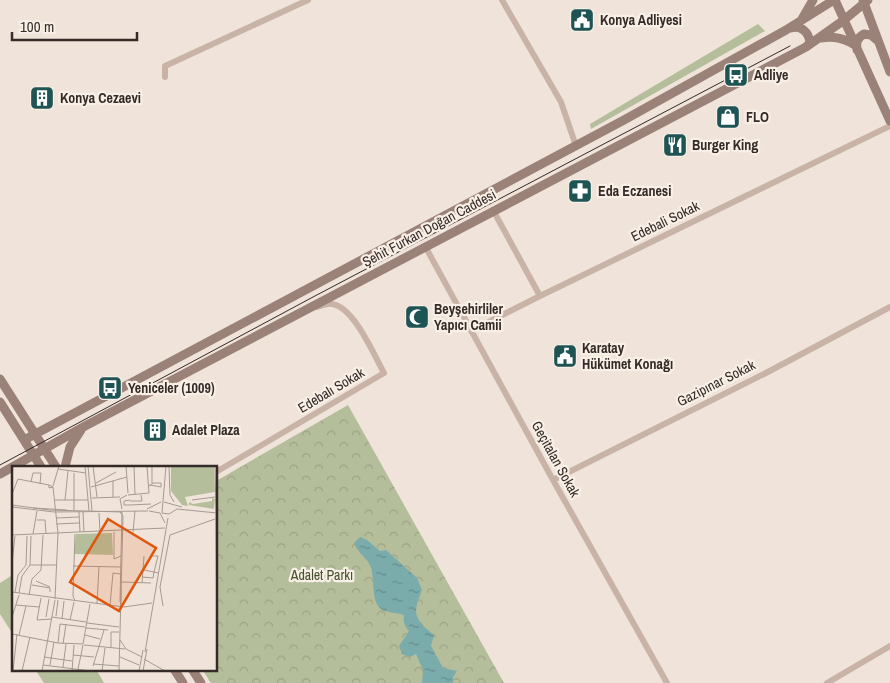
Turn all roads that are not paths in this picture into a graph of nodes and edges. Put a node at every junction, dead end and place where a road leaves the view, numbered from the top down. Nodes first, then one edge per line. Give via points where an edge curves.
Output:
1 (308, 0) edge
2 (502, 0) edge
3 (813, 0) edge
4 (834, 0) edge
5 (867, 1) edge
6 (800, 22) junction
7 (840, 23) junction
8 (786, 30) junction
9 (818, 39) junction
10 (878, 40) junction
11 (806, 47) junction
12 (856, 48) junction
13 (889, 68) edge
14 (164, 77) dead end
15 (890, 121) edge
16 (890, 126) edge
17 (576, 146) junction
18 (493, 210) junction
19 (425, 246) junction
20 (540, 296) junction
21 (890, 307) edge
22 (306, 309) junction
23 (471, 331) junction
24 (0, 379) edge
25 (0, 402) edge
26 (85, 426) junction
27 (35, 434) junction
28 (24, 440) junction
29 (44, 449) junction
30 (34, 455) junction
31 (17, 466) edge
32 (40, 466) edge
33 (55, 466) edge
34 (65, 466) edge
35 (218, 471) edge
36 (552, 480) junction
37 (890, 646) edge
38 (175, 670) edge
39 (193, 670) edge
40 (183, 683) edge
41 (201, 683) edge
42 (667, 683) edge
43 (827, 683) edge

1 - 14 street via 165,66
2 - 17 street via 560,102
3 - 6 street
4 - 6 street, Şehit Furkan Doğan Caddesi
4 - 7 street
5 - 7 street, Şehit Furkan Doğan Caddesi
5 - 10 street
6 - 8 street, Şehit Furkan Doğan Caddesi
7 - 9 street, Şehit Furkan Doğan Caddesi
7 - 12 street
8 - 11 street via 793,27 806,32 810,42
8 - 17 street, Şehit Furkan Doğan Caddesi
9 - 11 street, Şehit Furkan Doğan Caddesi
9 - 12 street via 838,38
10 - 12 street via 864,34 859,37
10 - 13 street
11 - 18 street, Şehit Furkan Doğan Caddesi
12 - 15 street
16 - 20 street, Edebali Sokak
17 - 27 street, Şehit Furkan Doğan Caddesi
18 - 19 street, Şehit Furkan Doğan Caddesi
18 - 20 street
19 - 22 street, Şehit Furkan Doğan Caddesi
19 - 23 street, Geçitalan Sokak
20 - 23 street, Edebali Sokak
21 - 36 street, Gazipınar Sokak
22 - 26 street, Şehit Furkan Doğan Caddesi
22 - 35 street, Edebalı Sokak via 332,304 342,309 354,320 384,373
23 - 36 street, Geçitalan Sokak
24 - 27 street
25 - 28 street
26 - 29 street, Şehit Furkan Doğan Caddesi
26 - 34 street via 70,447
27 - 28 street, Şehit Furkan Doğan Caddesi
27 - 29 street
28 - 30 street
29 - 30 street, Şehit Furkan Doğan Caddesi
29 - 33 street
30 - 31 street, Şehit Furkan Doğan Caddesi
30 - 32 street
36 - 42 street, Geçitalan Sokak
37 - 43 street
38 - 40 street
39 - 41 street

